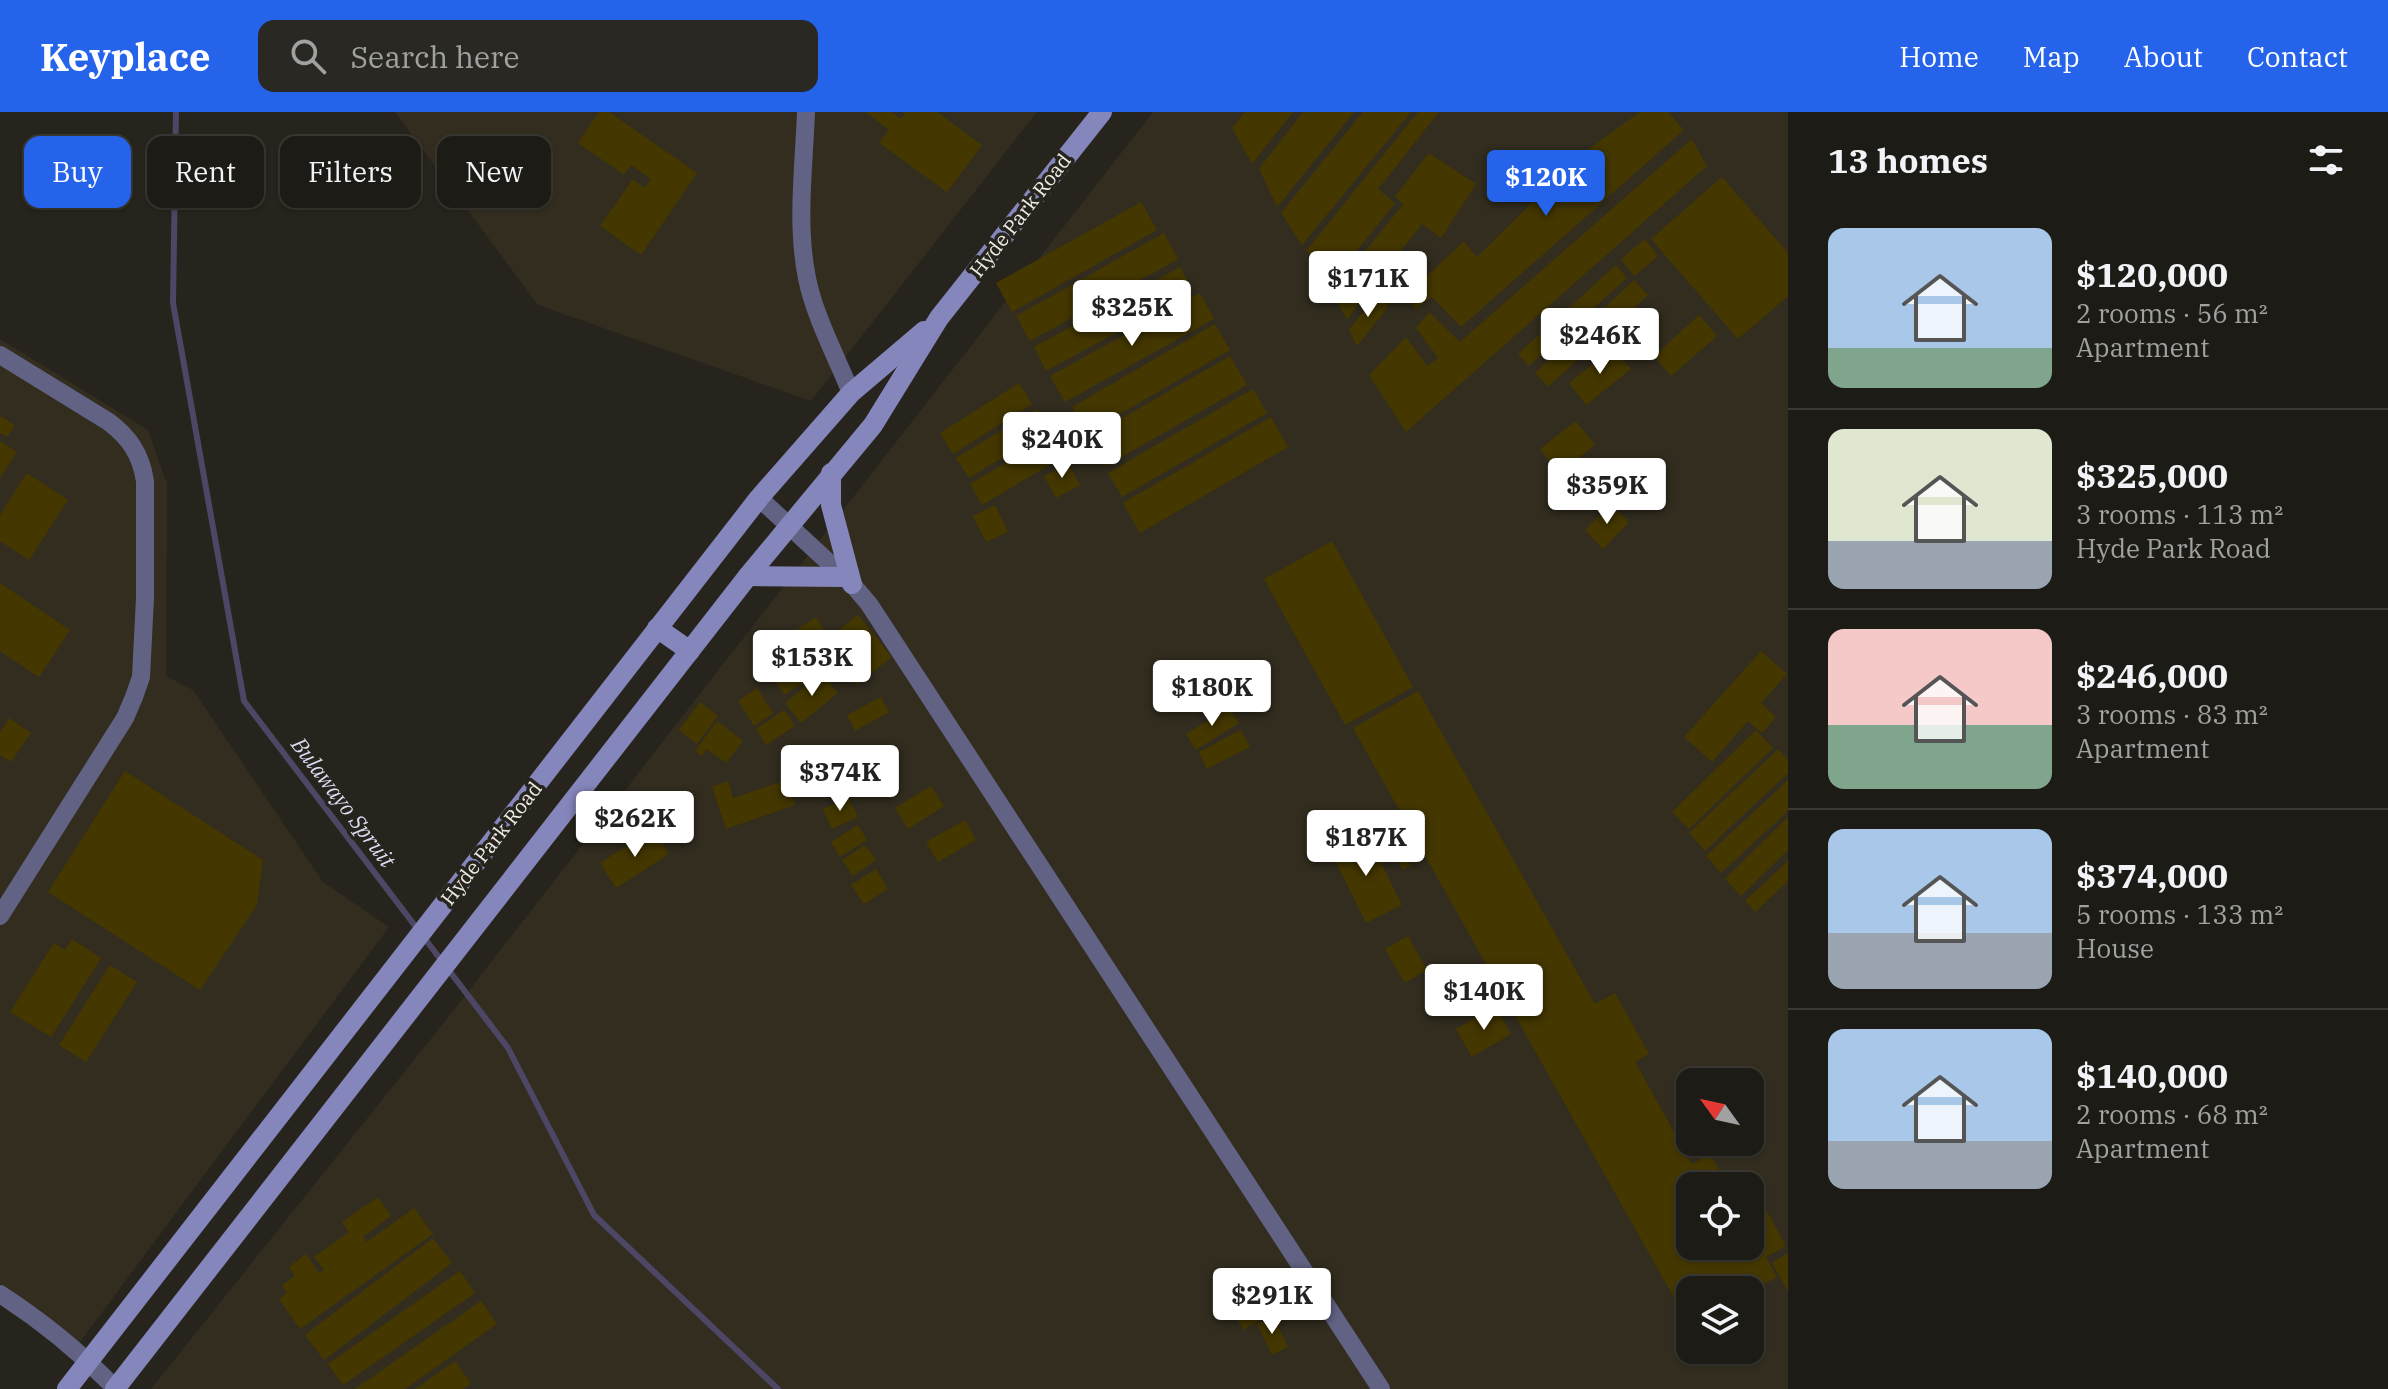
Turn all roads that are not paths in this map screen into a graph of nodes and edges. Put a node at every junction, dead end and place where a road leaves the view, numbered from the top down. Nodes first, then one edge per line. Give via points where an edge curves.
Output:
1 (806, 112) edge
2 (1102, 112) edge
3 (939, 318) junction
4 (0, 355) edge
5 (851, 393) junction
6 (831, 473) junction
7 (759, 498) junction
8 (788, 526) junction
9 (748, 576) junction
10 (848, 580) junction
11 (657, 628) junction
12 (690, 651) junction
13 (0, 916) edge
14 (0, 1294) edge
15 (89, 1362) junction
16 (67, 1389) edge
17 (116, 1389) edge
18 (1381, 1389) edge

1 - 5 street via 804,263 810,292
2 - 3 street, Hyde Park Road
3 - 5 street, Hyde Park Road
3 - 6 street, Hyde Park Road via 873,425
4 - 13 street via 109,422 133,447 145,481 145,598 141,677 125,718
5 - 7 street, Hyde Park Road
6 - 8 street, Hyde Park Road
6 - 10 street via 831,505
7 - 8 street
7 - 11 street, Hyde Park Road
8 - 9 street, Hyde Park Road
8 - 10 street
9 - 10 street
9 - 12 street, Hyde Park Road
10 - 18 street via 869,604
11 - 12 street
11 - 15 street, Hyde Park Road
12 - 17 street, Hyde Park Road
14 - 15 street
15 - 16 street, Hyde Park Road
15 - 17 street

